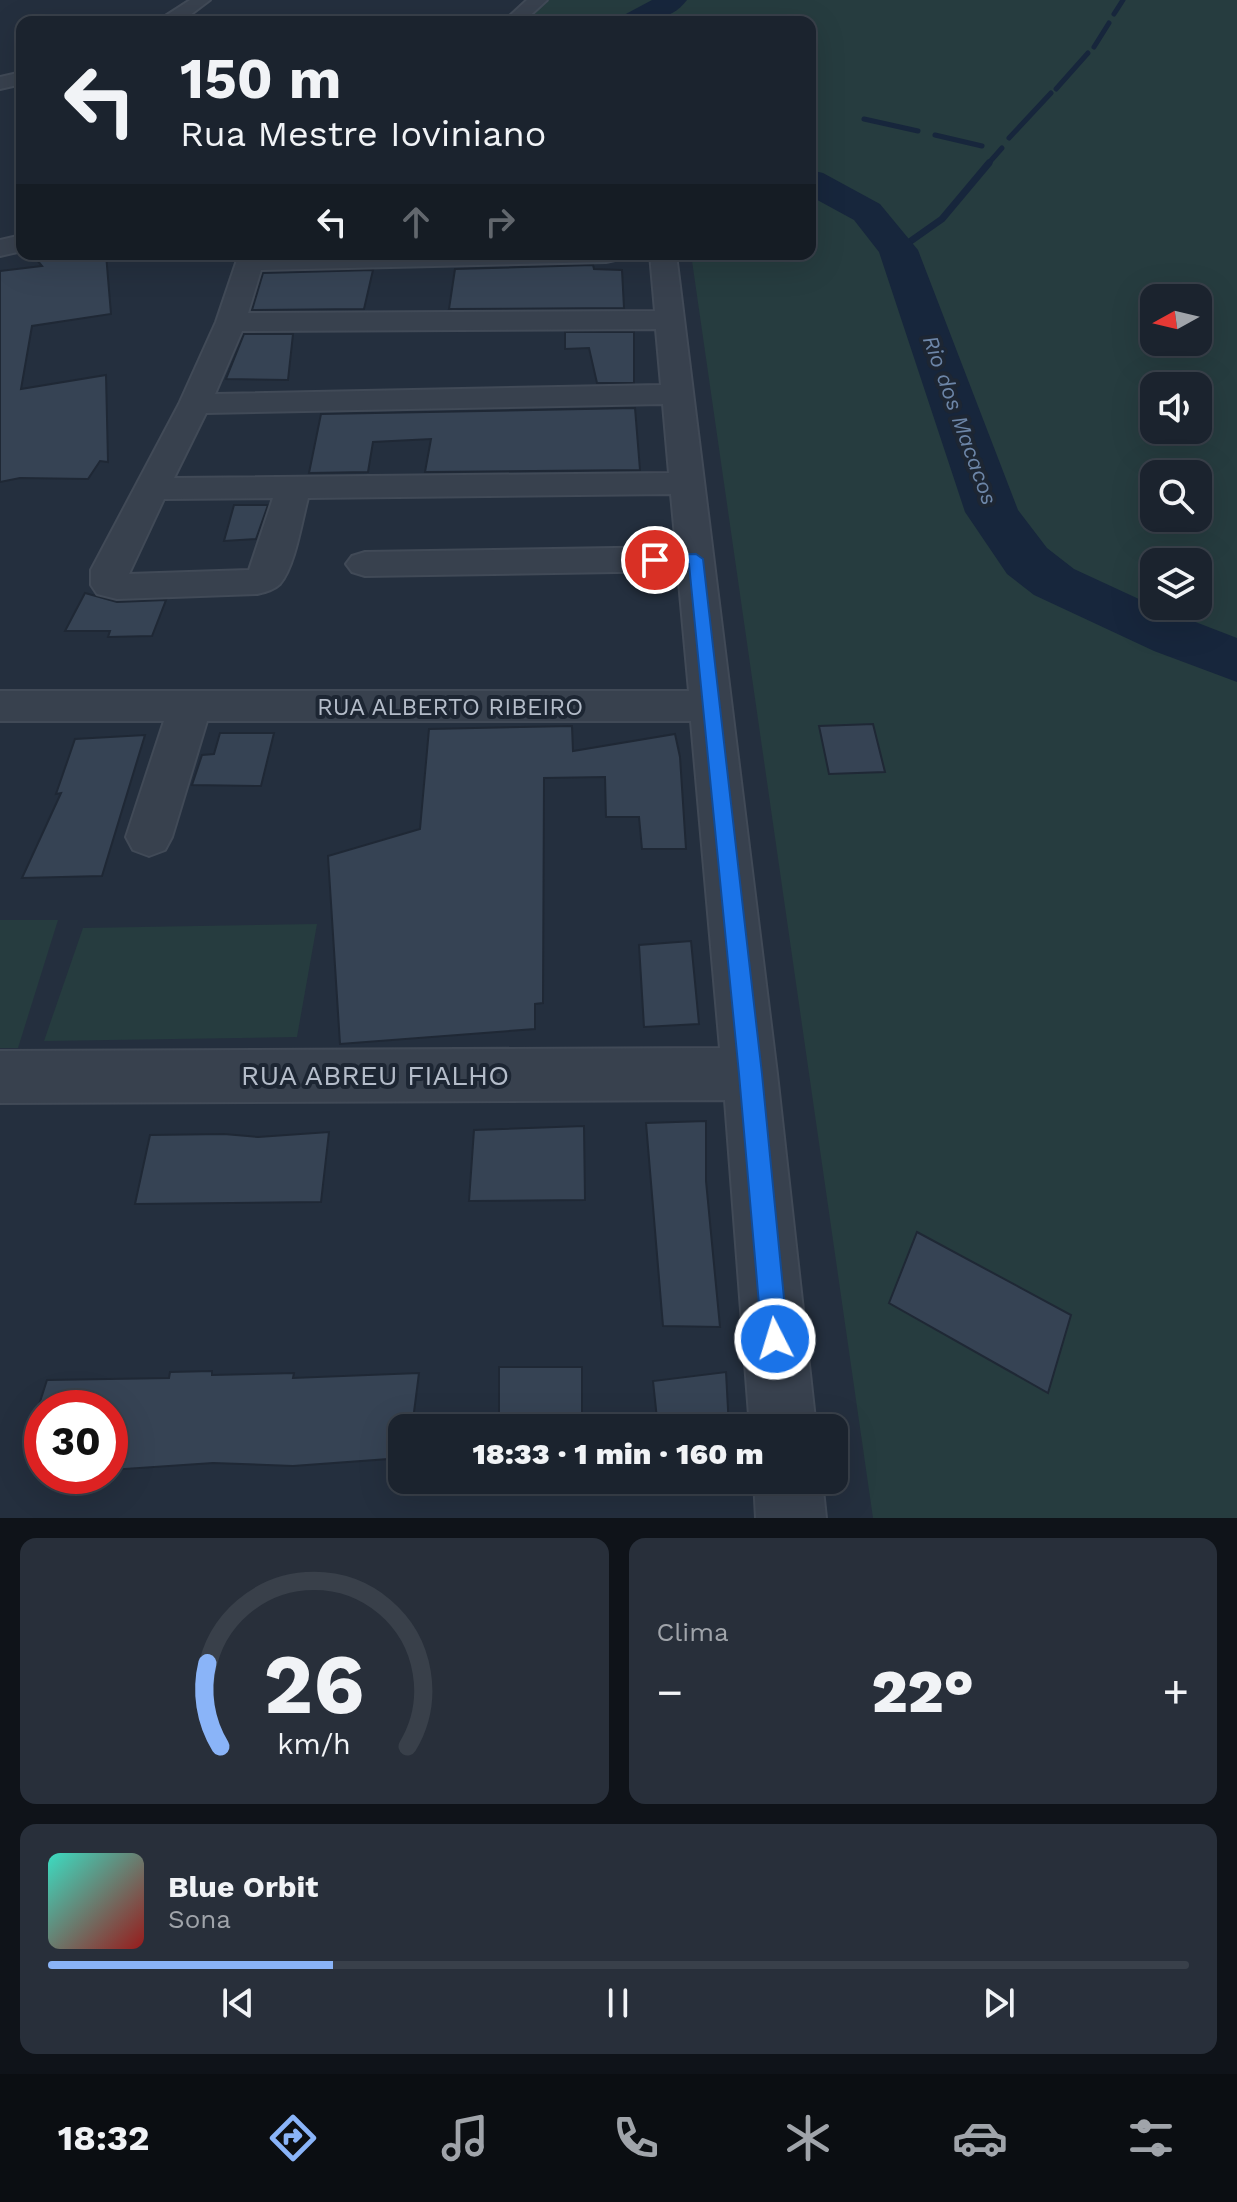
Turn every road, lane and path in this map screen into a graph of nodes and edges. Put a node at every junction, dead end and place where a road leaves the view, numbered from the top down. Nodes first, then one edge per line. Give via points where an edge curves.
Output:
1 (201, 0) edge
2 (538, 0) edge
3 (178, 16) edge
4 (519, 16) edge
5 (249, 260) edge
6 (664, 260) edge
7 (670, 320) junction
8 (231, 322) junction
9 (678, 394) junction
10 (195, 404) junction
11 (688, 483) junction
12 (154, 489) junction
13 (293, 489) junction
14 (696, 559) junction
15 (365, 564) dead end
16 (0, 706) edge
17 (711, 706) junction
18 (190, 708) junction
19 (149, 837) dead end
20 (750, 1074) junction
21 (0, 1077) edge
22 (782, 1414) edge
23 (789, 1494) edge
24 (791, 1518) edge

1 - 3 street
2 - 4 street
5 - 8 street
6 - 7 street
7 - 8 street
7 - 9 street
8 - 10 street
9 - 10 street
9 - 11 street
10 - 12 street
11 - 13 street
11 - 14 street
12 - 13 street
12 - 13 street via 110,570 110,585 257,582 270,568
14 - 15 street
14 - 17 street
16 - 18 street, RUA ALBERTO RIBEIRO
17 - 18 street, RUA ALBERTO RIBEIRO
17 - 20 street
18 - 19 street
20 - 21 street, RUA ABREU FIALHO
20 - 22 street
23 - 24 street

